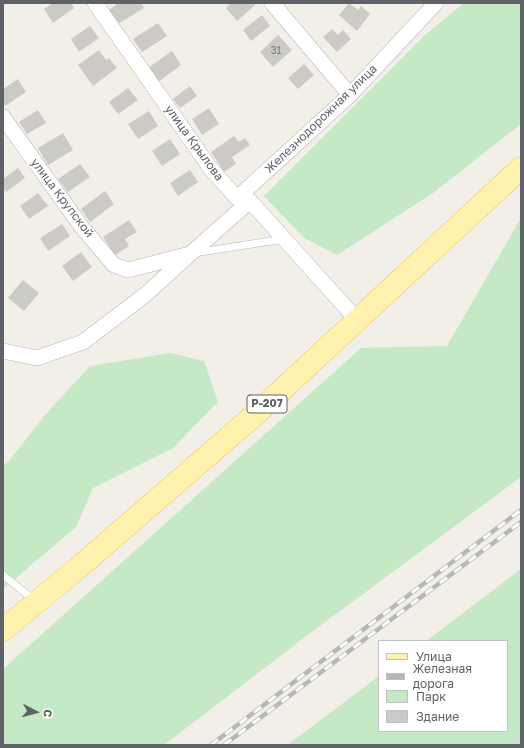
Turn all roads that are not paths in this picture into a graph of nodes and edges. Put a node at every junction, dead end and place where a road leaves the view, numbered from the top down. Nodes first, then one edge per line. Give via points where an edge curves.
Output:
1 (95, 3) edge
2 (272, 3) edge
3 (436, 3) edge
4 (350, 95) junction
5 (3, 117) edge
6 (521, 168) edge
7 (244, 200) junction
8 (284, 239) junction
9 (190, 254) junction
10 (358, 321) junction
11 (3, 351) edge
12 (3, 575) edge
13 (36, 602) junction
14 (3, 630) edge

1 - 7 street, улица Крылова via 211,169
2 - 4 street
3 - 4 street, Железнодорожная улица
4 - 7 street, Железнодорожная улица
5 - 9 street, улица Крупской via 81,226 114,265 128,270
6 - 10 main road, Р-207
7 - 8 street, улица Крылова
7 - 9 street, Железнодорожная улица
8 - 9 lane
8 - 10 street, улица Крылова
9 - 11 street, Железнодорожная улица via 145,295 83,342 37,358
10 - 13 main road, Р-207 via 258,412
12 - 13 lane
13 - 14 main road, Р-207

